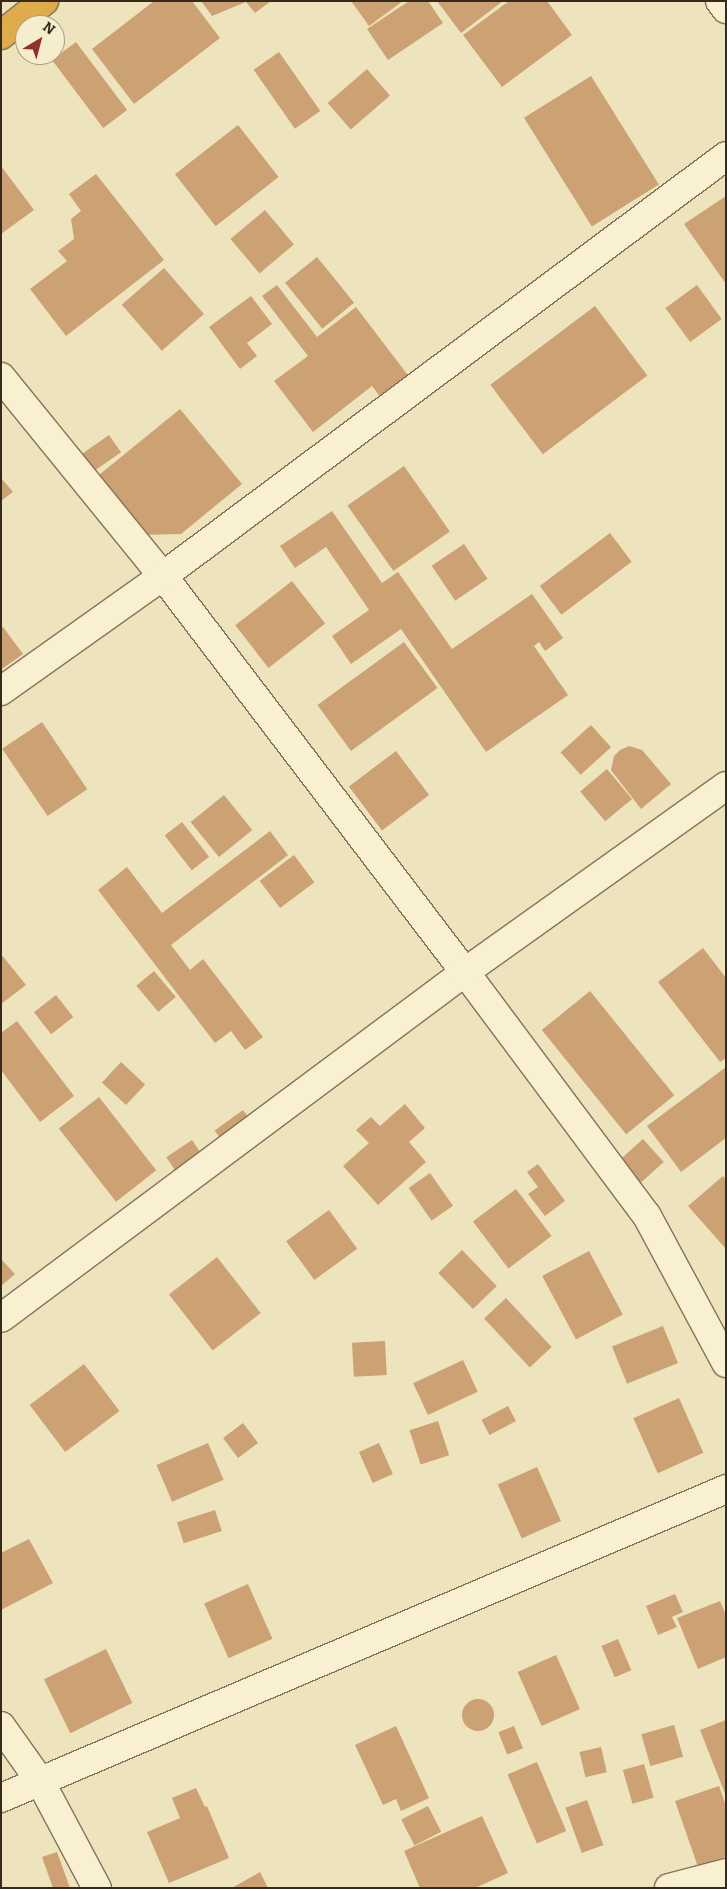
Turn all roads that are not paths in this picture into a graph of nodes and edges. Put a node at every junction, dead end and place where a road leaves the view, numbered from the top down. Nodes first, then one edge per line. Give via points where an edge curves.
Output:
1 (44, 1) edge
2 (720, 1) edge
3 (726, 9) edge
4 (1, 35) edge
5 (726, 156) edge
6 (1, 377) edge
7 (163, 576) junction
8 (1, 690) edge
9 (726, 786) edge
10 (466, 972) junction
11 (1, 1318) edge
12 (726, 1363) edge
13 (726, 1489) edge
14 (1, 1726) edge
15 (40, 1781) junction
16 (1, 1798) edge
17 (726, 1873) edge
18 (96, 1888) edge
19 (669, 1888) edge

1 - 4 highway
2 - 3 street
5 - 7 street
6 - 7 street
7 - 8 street
7 - 10 street
9 - 10 street
10 - 11 street
10 - 12 street via 647,1216
13 - 15 street
14 - 15 street
15 - 16 street
15 - 18 street
17 - 19 street

